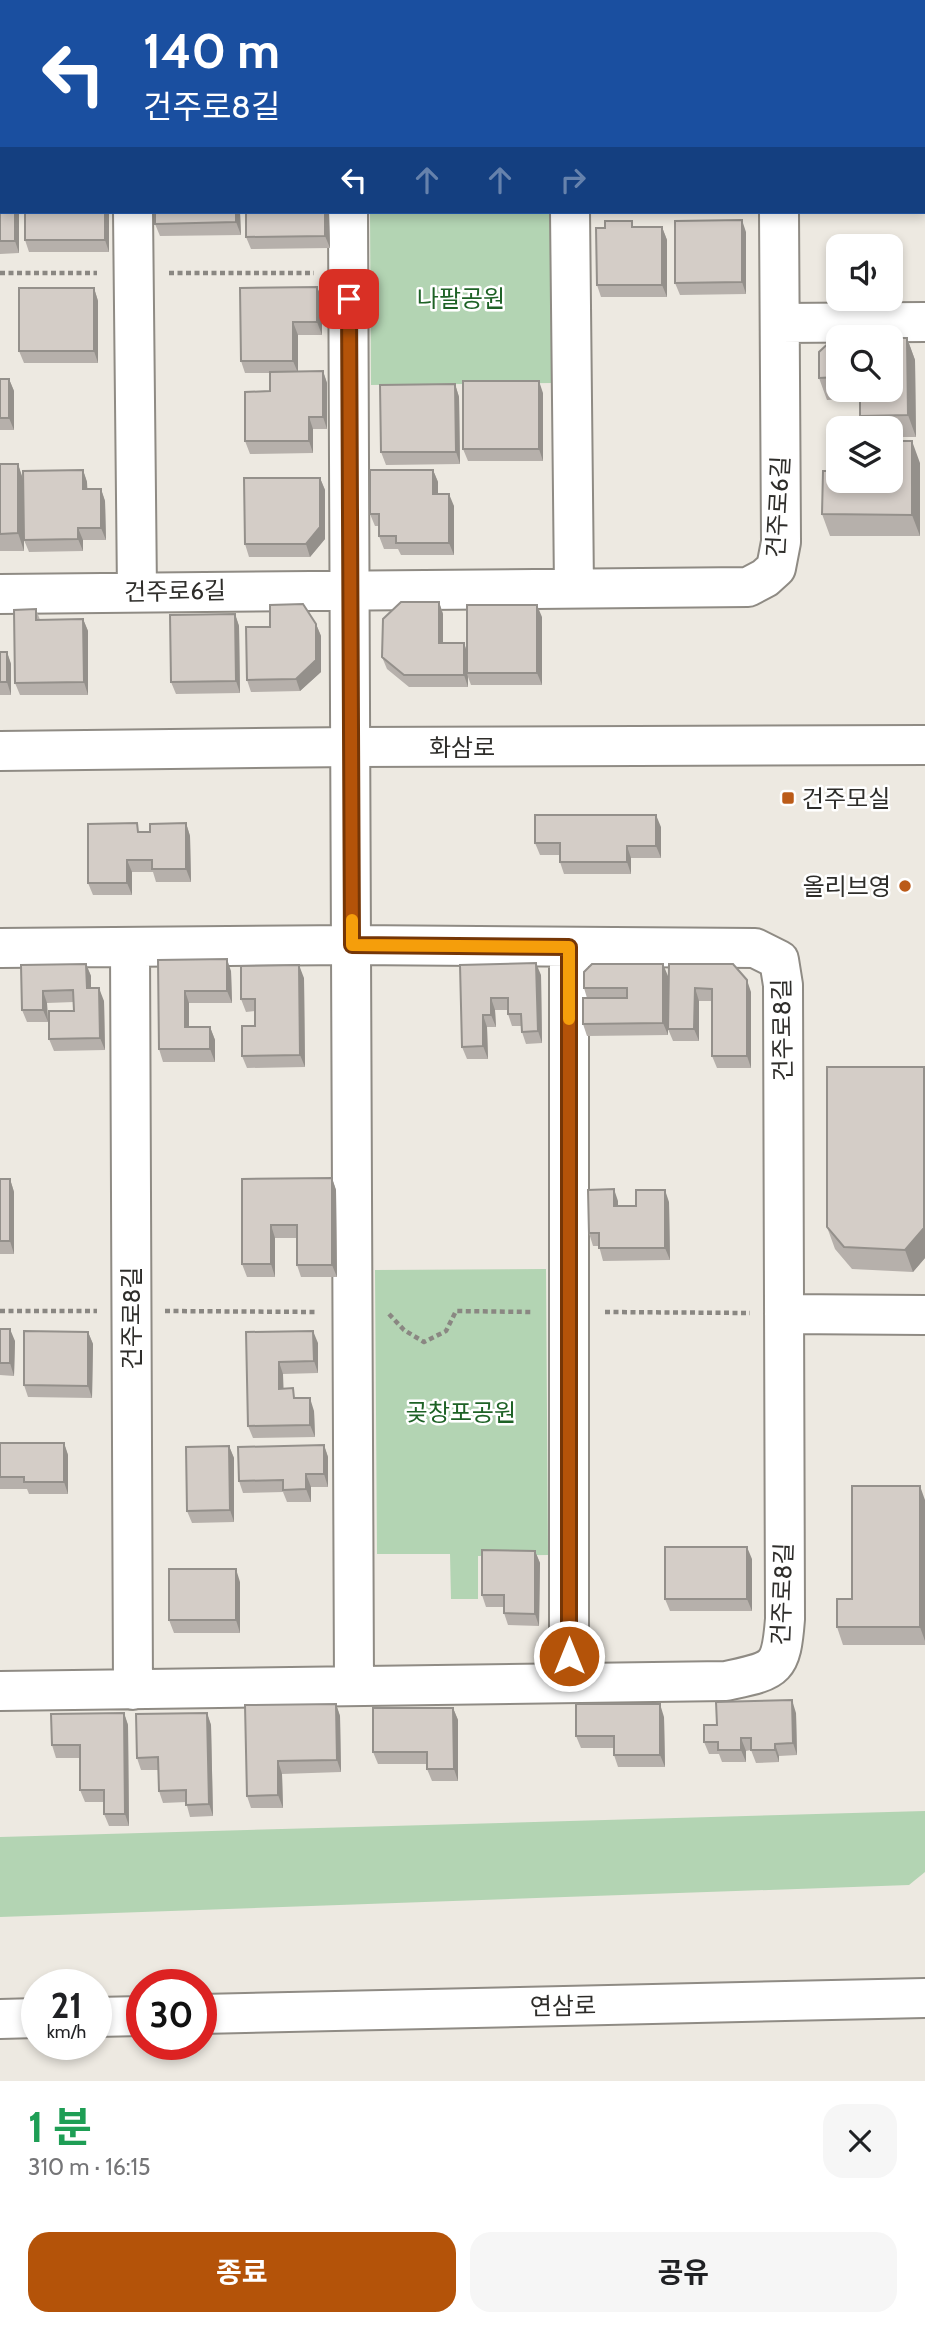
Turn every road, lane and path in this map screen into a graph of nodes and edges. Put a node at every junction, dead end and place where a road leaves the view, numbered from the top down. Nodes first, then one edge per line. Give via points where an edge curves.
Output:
1 (133, 214) edge
2 (348, 214) edge
3 (570, 214) edge
4 (779, 214) edge
5 (349, 272) junction
6 (0, 273) edge
7 (134, 273) junction
8 (925, 322) edge
9 (781, 323) junction
10 (574, 588) junction
11 (350, 589) junction
12 (137, 591) junction
13 (0, 594) edge
14 (925, 745) edge
15 (352, 747) junction
16 (0, 751) edge
17 (352, 945) junction
18 (130, 947) junction
19 (569, 947) junction
20 (0, 948) edge
21 (0, 1311) edge
22 (131, 1311) junction
23 (354, 1312) junction
24 (569, 1312) junction
25 (784, 1314) junction
26 (925, 1315) edge
27 (569, 1683) junction
28 (354, 1686) junction
29 (133, 1690) junction
30 (0, 1691) edge
31 (925, 1998) edge
32 (217, 2014) edge
33 (21, 2018) edge
34 (0, 2019) edge

1 - 7 street
2 - 5 street
3 - 10 street
4 - 9 street, 건주로6길
5 - 7 path
5 - 11 street
6 - 7 path
7 - 12 street
8 - 9 street
9 - 10 street, 건주로6길 via 781,542 776,568 748,586
10 - 11 street, 건주로6길
11 - 12 street, 건주로6길
11 - 15 street
12 - 13 street, 건주로6길
14 - 15 street, 화삼로
15 - 16 street, 화삼로
15 - 17 street
17 - 18 street, 건주로8길
17 - 19 street, 건주로8길
17 - 23 street
18 - 20 street, 건주로8길
18 - 22 street, 건주로8길
19 - 24 street
19 - 25 street, 건주로8길 via 755,948 779,960 783,985
21 - 22 path
22 - 23 path
22 - 29 street, 건주로8길
23 - 24 path via 387,1312 424,1342 446,1331 456,1311
23 - 28 street
24 - 25 path
24 - 27 street
25 - 26 street
25 - 27 street, 건주로8길 via 785,1619 779,1659 773,1667 726,1681
27 - 28 street, 건주로8길
28 - 29 street, 건주로8길
29 - 30 street, 건주로8길
31 - 32 street, 연삼로
33 - 34 street

